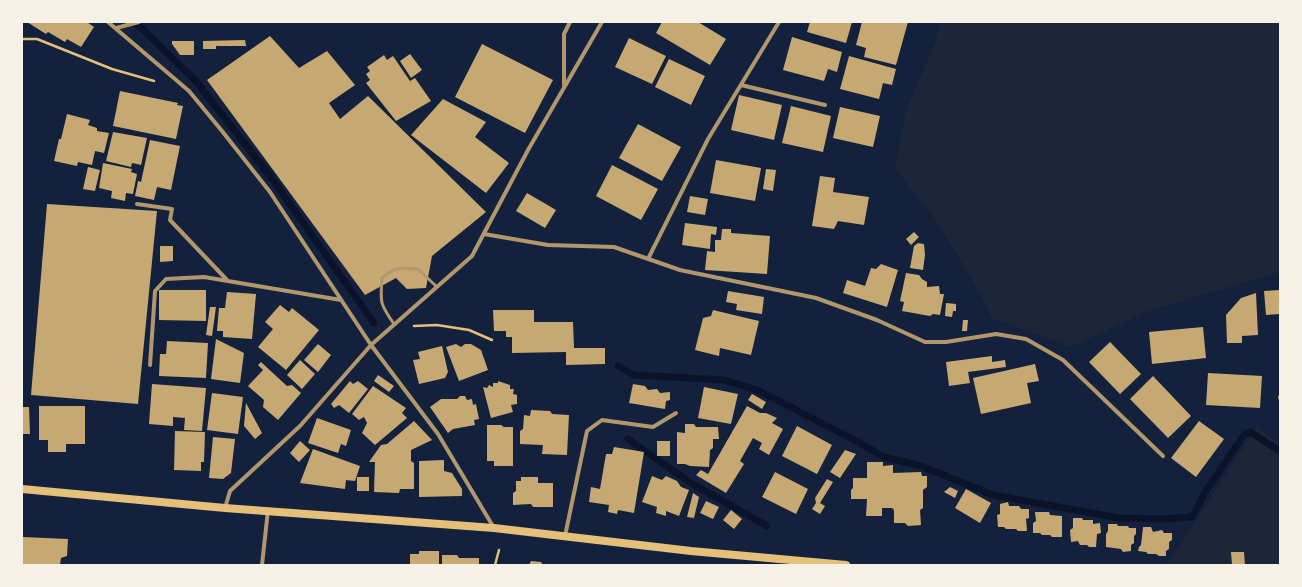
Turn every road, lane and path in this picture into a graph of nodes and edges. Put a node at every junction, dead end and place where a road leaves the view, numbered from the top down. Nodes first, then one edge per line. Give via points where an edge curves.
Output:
1 (108, 22) edge
2 (140, 22) edge
3 (570, 22) edge
4 (602, 22) edge
5 (779, 22) edge
6 (116, 28) junction
7 (22, 39) edge
8 (161, 83) dead end
9 (741, 85) junction
10 (564, 87) junction
11 (825, 105) dead end
12 (137, 204) dead end
13 (484, 234) junction
14 (648, 259) junction
15 (227, 281) junction
16 (437, 287) junction
17 (341, 300) junction
18 (393, 325) junction
19 (492, 340) dead end
20 (371, 345) junction
21 (150, 365) dead end
22 (676, 413) dead end
23 (1163, 456) dead end
24 (22, 490) edge
25 (225, 508) junction
26 (268, 510) junction
27 (494, 528) junction
28 (565, 536) junction
29 (499, 550) dead end
30 (262, 565) edge
31 (495, 565) edge
32 (846, 565) edge

1 - 6 street
2 - 6 street
3 - 10 street via 564,34
4 - 10 street
5 - 9 street
6 - 17 street via 187,89 222,131 270,192
7 - 8 path via 37,39 112,69
9 - 11 street
9 - 14 street via 708,139
10 - 13 street
12 - 15 street via 172,209 170,220
13 - 14 street via 548,245 614,247
13 - 16 street via 472,256
14 - 23 street via 680,270 816,298 877,320 926,342 946,342 996,334 1026,339 1063,360
15 - 17 street
15 - 21 street via 204,277 166,279 155,291
16 - 18 street
16 - 18 lane via 418,269 391,270 382,278 380,299
17 - 20 street
18 - 19 path via 437,325 469,330
18 - 20 street
20 - 25 street via 300,426 230,491
20 - 27 street via 438,434
22 - 28 street via 653,428 602,420 587,431
24 - 25 main road
25 - 26 main road
26 - 27 main road
26 - 30 street
27 - 28 main road
28 - 32 main road
29 - 31 path

